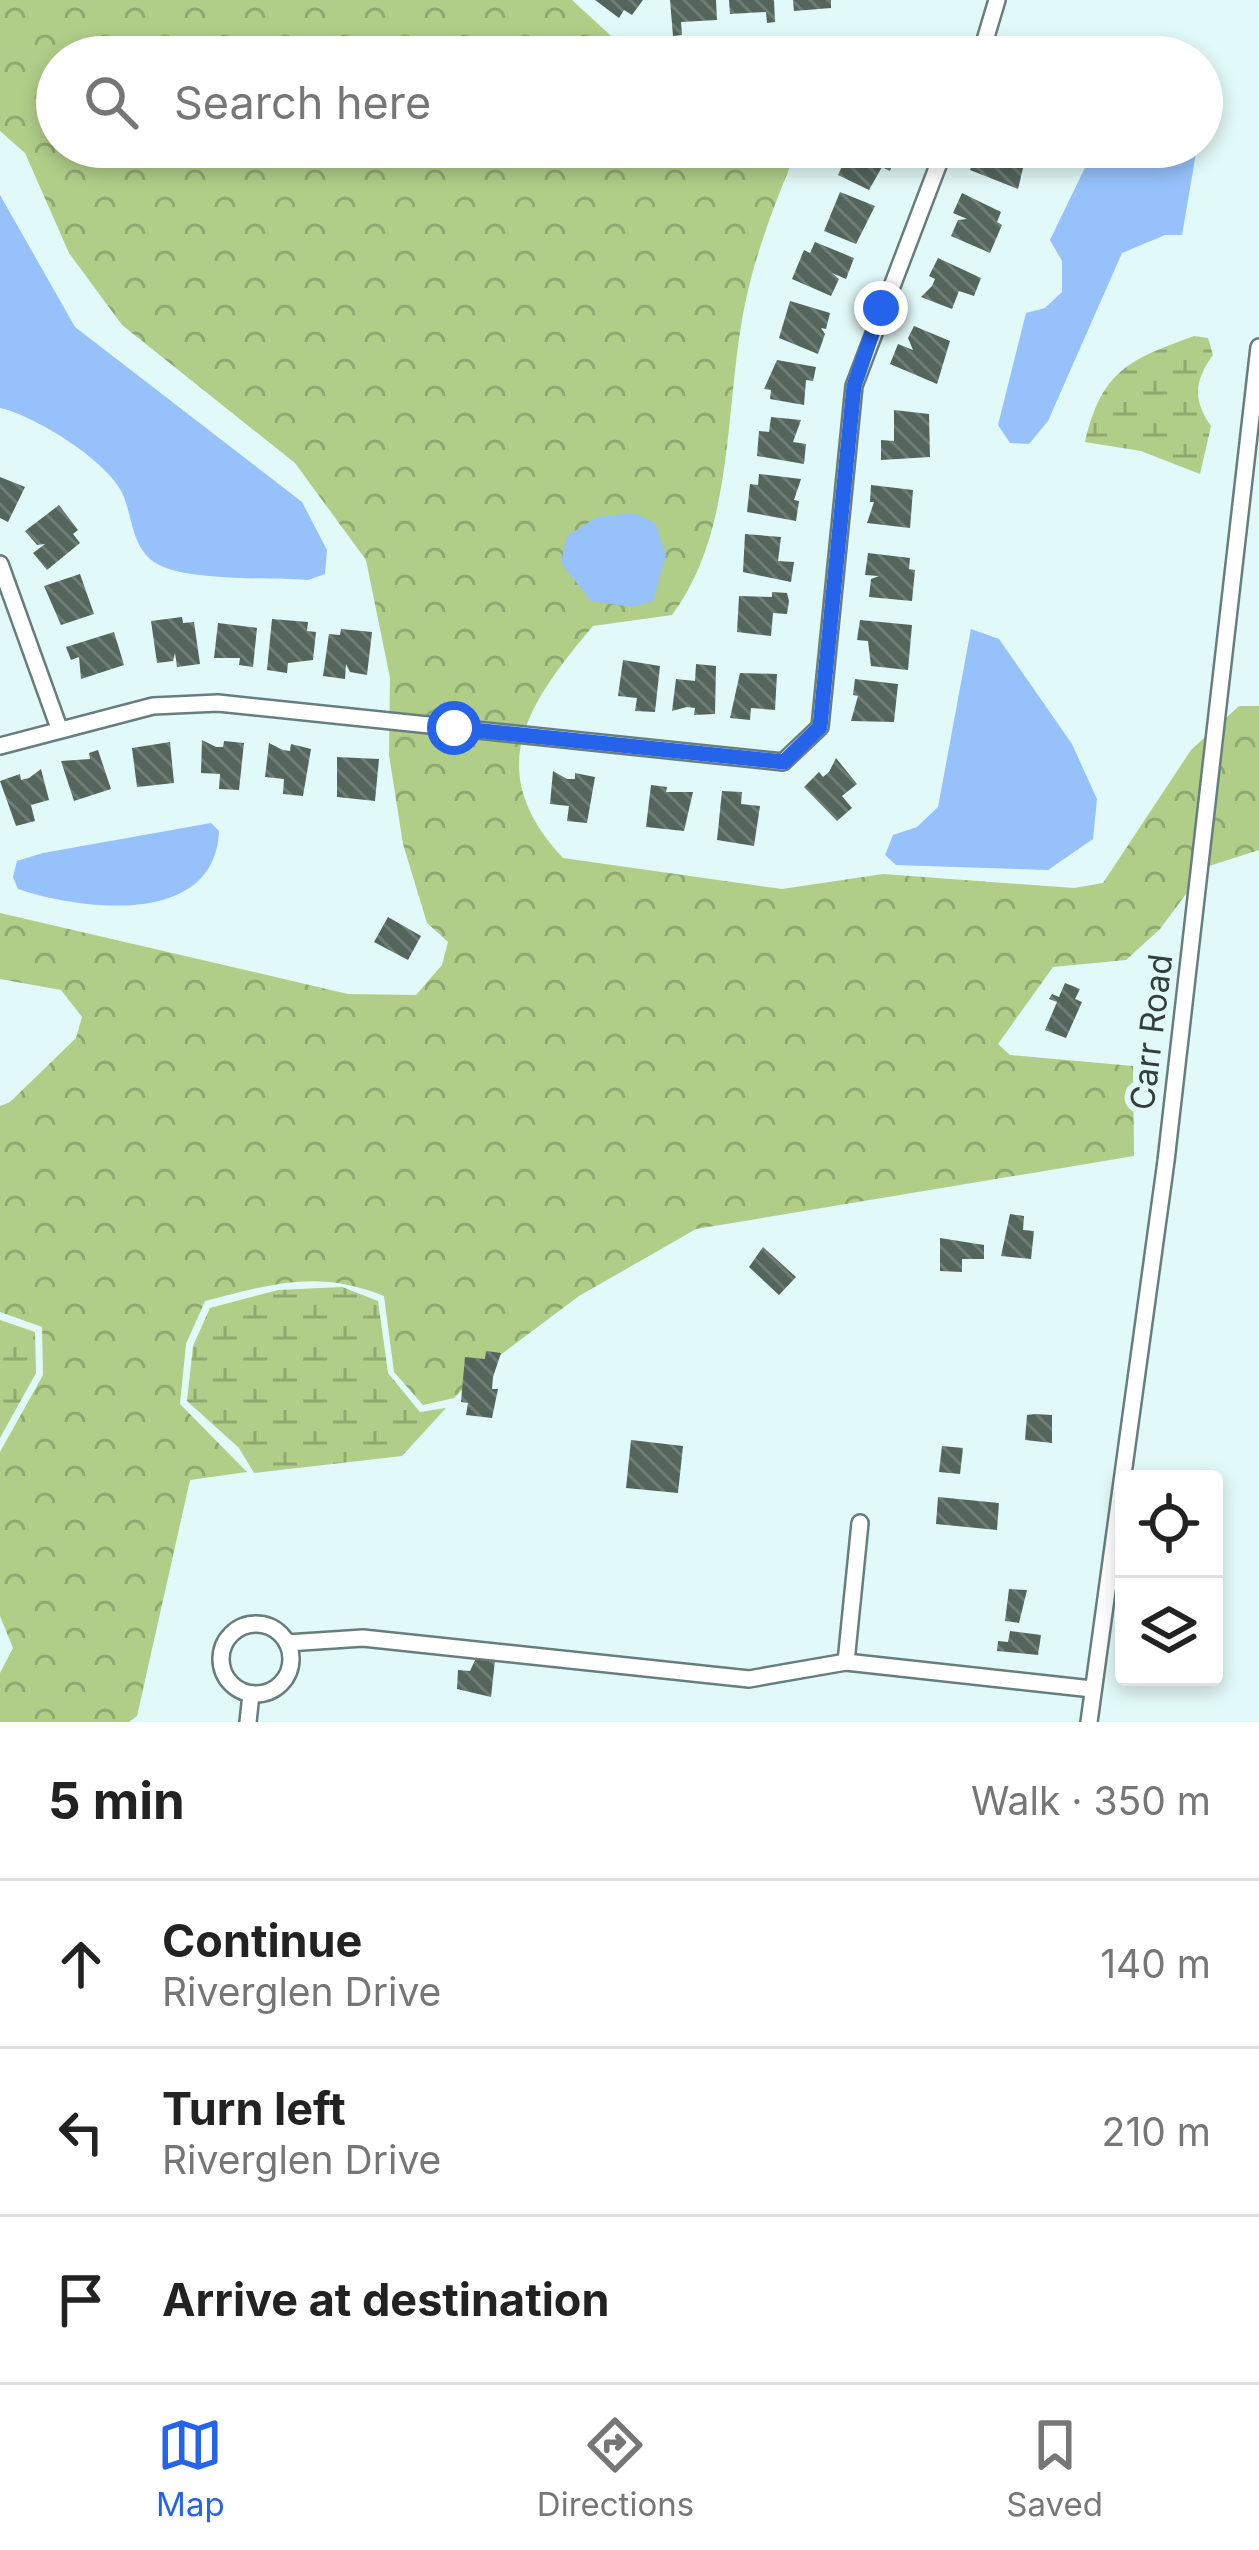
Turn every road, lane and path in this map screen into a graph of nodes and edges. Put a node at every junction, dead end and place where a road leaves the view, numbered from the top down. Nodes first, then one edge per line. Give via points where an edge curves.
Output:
1 (997, 0) edge
2 (986, 36) edge
3 (937, 168) edge
4 (1259, 346) edge
5 (0, 564) edge
6 (58, 728) junction
7 (0, 746) edge
8 (860, 1523) dead end
9 (287, 1643) junction
10 (846, 1662) junction
11 (1092, 1689) junction
12 (250, 1694) junction
13 (248, 1722) edge
14 (1089, 1722) edge

1 - 2 street
3 - 6 street via 854,386 820,727 784,762 218,704 153,706
4 - 11 street, Carr Road via 1166,1161
5 - 6 street
6 - 7 street
8 - 10 street
9 - 10 street via 363,1639 749,1679
9 - 12 street via 292,1662 282,1683
9 - 12 street via 256,1624 226,1640 224,1673
10 - 11 street
11 - 14 street, Carr Road
12 - 13 street

